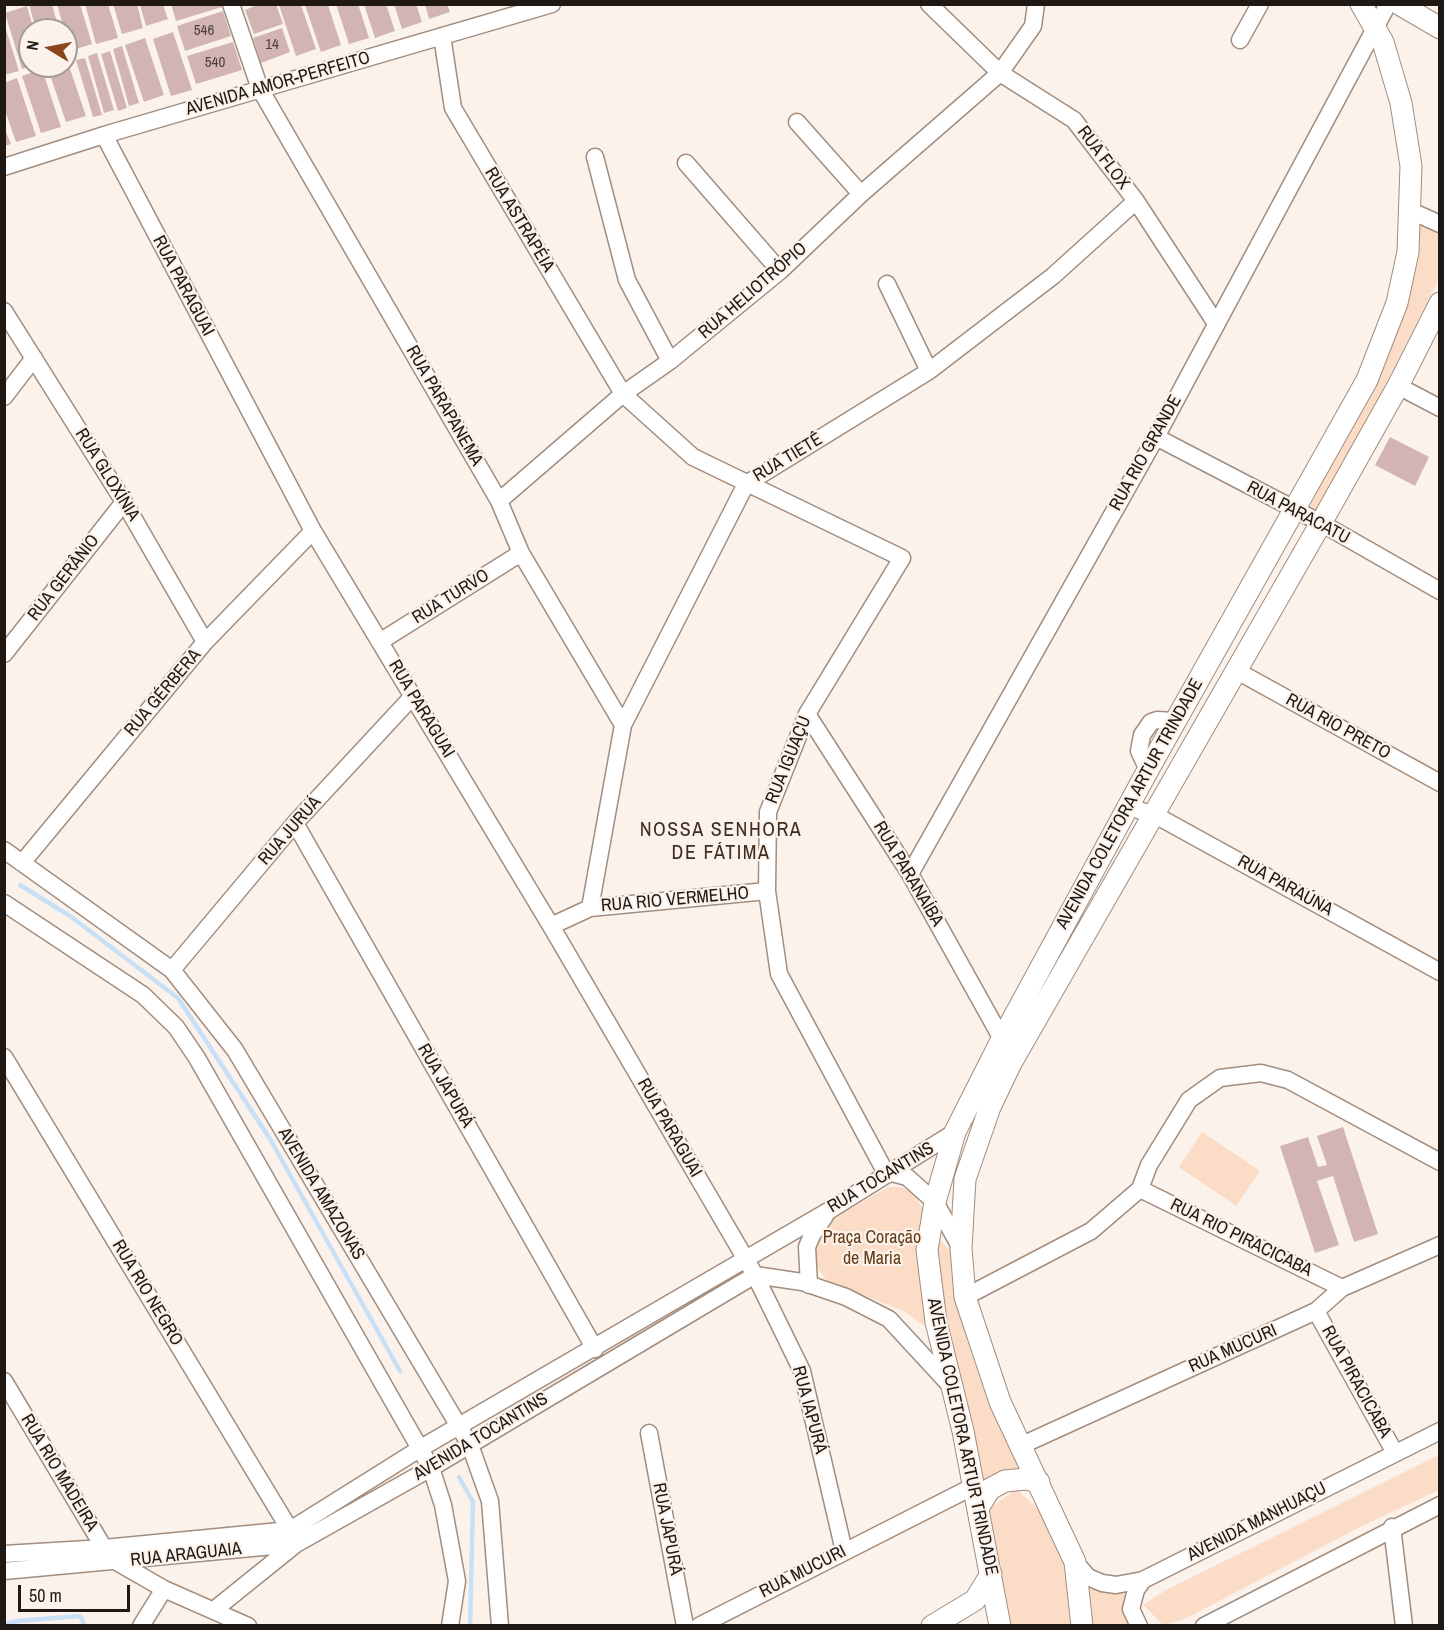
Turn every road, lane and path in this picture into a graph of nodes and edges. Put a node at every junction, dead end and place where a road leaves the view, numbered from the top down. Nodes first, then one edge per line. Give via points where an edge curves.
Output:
1 (231, 4) edge
2 (552, 4) edge
3 (929, 4) edge
4 (1036, 4) edge
5 (1260, 4) edge
6 (1361, 4) edge
7 (1388, 4) edge
8 (1399, 4) edge
9 (1374, 27) junction
10 (1440, 28) edge
11 (442, 36) junction
12 (1240, 40) dead end
13 (1000, 73) junction
14 (260, 89) junction
15 (797, 122) dead end
16 (104, 135) junction
17 (595, 157) dead end
18 (686, 163) dead end
19 (4, 166) edge
20 (861, 194) junction
21 (1136, 201) junction
22 (1411, 211) junction
23 (1440, 224) edge
24 (780, 271) junction
25 (887, 284) dead end
26 (1440, 303) edge
27 (4, 311) edge
28 (1215, 322) junction
29 (34, 358) junction
30 (670, 361) junction
31 (929, 371) junction
32 (1398, 386) junction
33 (623, 394) junction
34 (4, 397) edge
35 (1440, 408) edge
36 (1156, 437) junction
37 (746, 484) junction
38 (499, 501) junction
39 (124, 502) junction
40 (1295, 510) junction
41 (1321, 523) junction
42 (313, 531) junction
43 (521, 553) junction
44 (902, 558) joint
45 (1440, 591) edge
46 (381, 641) junction
47 (205, 642) junction
48 (4, 654) edge
49 (1237, 671) junction
50 (413, 696) junction
51 (807, 714) junction
52 (623, 725) junction
53 (1440, 783) edge
54 (1128, 807) junction
55 (1155, 815) junction
56 (295, 824) junction
57 (4, 850) edge
58 (22, 863) junction
59 (910, 874) junction
60 (767, 891) junction
61 (4, 903) edge
62 (591, 908) junction
63 (552, 926) junction
64 (172, 970) junction
65 (1440, 972) edge
66 (1002, 1039) junction
67 (4, 1057) edge
68 (955, 1132) junction
69 (1440, 1162) edge
70 (889, 1174) junction
71 (1140, 1189) junction
72 (935, 1202) junction
73 (830, 1210) junction
74 (1440, 1245) edge
75 (961, 1248) junction
76 (746, 1260) junction
77 (755, 1275) junction
78 (809, 1285) junction
79 (1342, 1288) junction
80 (966, 1297) junction
81 (1316, 1311) junction
82 (595, 1349) junction
83 (4, 1381) edge
84 (949, 1384) junction
85 (460, 1428) junction
86 (1440, 1431) edge
87 (649, 1433) dead end
88 (470, 1445) junction
89 (1020, 1446) junction
90 (421, 1448) junction
91 (1395, 1453) junction
92 (431, 1468) junction
93 (1038, 1482) junction
94 (972, 1487) junction
95 (1440, 1505) edge
96 (978, 1508) junction
97 (1392, 1527) junction
98 (293, 1537) junction
99 (104, 1548) junction
100 (844, 1551) junction
101 (4, 1554) edge
102 (117, 1562) junction
103 (1075, 1562) junction
104 (4, 1570) edge
105 (991, 1574) junction
106 (1143, 1580) junction
107 (164, 1588) junction
108 (214, 1610) junction
109 (141, 1626) edge
110 (248, 1626) edge
111 (450, 1626) edge
112 (500, 1626) edge
113 (685, 1626) edge
114 (699, 1626) edge
115 (932, 1626) edge
116 (1000, 1626) edge
117 (1082, 1626) edge
118 (1139, 1626) edge
119 (1204, 1626) edge
120 (1404, 1626) edge

1 - 14 street, RUA PARAPANEMA
2 - 11 street, AVENIDA AMOR-PERFEITO
3 - 13 street, RUA FLOX
4 - 13 street, RUA HELIOTRÓPIO via 1033,26
5 - 12 street
6 - 9 main road, AVENIDA COLETORA ARTUR TRINDADE
7 - 9 street, RUA RIO GRANDE
8 - 10 main road
9 - 22 main road, AVENIDA COLETORA ARTUR TRINDADE via 1383,42 1401,103 1411,166
9 - 28 street, RUA RIO GRANDE
11 - 14 street, AVENIDA AMOR-PERFEITO
11 - 33 street, RUA ASTRAPÉIA via 453,108
13 - 20 street, RUA HELIOTRÓPIO
13 - 21 street, RUA FLOX via 1074,120
14 - 16 street, AVENIDA AMOR-PERFEITO
14 - 38 street, RUA PARAPANEMA
15 - 20 street
16 - 19 street, AVENIDA AMOR-PERFEITO
16 - 42 street, RUA PARAGUAI
17 - 30 street via 627,280
18 - 24 street
20 - 24 street, RUA HELIOTRÓPIO
21 - 28 street, RUA FLOX
21 - 31 street, RUA TIETÊ via 1053,276
22 - 23 street
22 - 40 main road, AVENIDA COLETORA ARTUR TRINDADE via 1408,252 1393,314 1367,380
24 - 30 street, RUA HELIOTRÓPIO
25 - 31 street
26 - 32 main road, AVENIDA COLETORA ARTUR TRINDADE
27 - 29 street, RUA GLOXÍNIA
28 - 36 street, RUA RIO GRANDE
29 - 34 street
29 - 39 street, RUA GLOXÍNIA
30 - 33 street, RUA HELIOTRÓPIO
31 - 37 street, RUA TIETÊ
32 - 35 street
32 - 41 main road, AVENIDA COLETORA ARTUR TRINDADE
33 - 37 street, RUA ASTRAPÉIA via 693,457
33 - 38 street, RUA HELIOTRÓPIO
36 - 40 street, RUA PARACATU
36 - 59 street, RUA RIO GRANDE
37 - 44 street, RUA ASTRAPÉIA
37 - 52 street, RUA TIETÊ
38 - 43 street, RUA PARAPANEMA
39 - 47 street, RUA GLOXÍNIA
39 - 48 street, RUA GERÂNIO
40 - 41 street, RUA PARACATU
40 - 54 main road, AVENIDA COLETORA ARTUR TRINDADE
41 - 45 street, RUA PARACATU
41 - 49 main road, AVENIDA COLETORA ARTUR TRINDADE
42 - 46 street, RUA PARAGUAI
42 - 47 street, RUA GÉRBERA
43 - 46 street, RUA TURVO
43 - 52 street, RUA PARAPANEMA
44 - 51 street, RUA IGUAÇU
46 - 50 street, RUA PARAGUAI
47 - 58 street, RUA GÉRBERA
49 - 53 street, RUA RIO PRETO
49 - 55 main road, AVENIDA COLETORA ARTUR TRINDADE
50 - 56 street, RUA JURUÁ
50 - 63 street, RUA PARAGUAI
51 - 59 street, RUA PARANAÍBA
51 - 60 street, RUA IGUAÇU via 768,812
52 - 62 street, RUA TIETÊ
54 - 55 street, RUA PARAÚNA
54 - 66 main road, AVENIDA COLETORA ARTUR TRINDADE
55 - 65 street, RUA PARAÚNA
55 - 75 main road, AVENIDA COLETORA ARTUR TRINDADE via 990,1107 965,1179
56 - 64 street, RUA JURUÁ
56 - 82 street, RUA JAPURÁ
57 - 58 street, AVENIDA AMAZONAS
58 - 64 street, AVENIDA AMAZONAS
59 - 66 street, RUA PARANAÍBA
60 - 62 street, RUA RIO VERMELHO
60 - 70 street, RUA IGUAÇU via 779,974
61 - 90 street via 143,995 176,1027
62 - 63 street, RUA RIO VERMELHO
63 - 76 street, RUA PARAGUAI
64 - 85 street, AVENIDA AMAZONAS via 235,1050
66 - 68 main road, AVENIDA COLETORA ARTUR TRINDADE
67 - 98 street, RUA RIO NEGRO
68 - 70 street, RUA TOCANTINS
68 - 72 main road, AVENIDA COLETORA ARTUR TRINDADE
69 - 71 street via 1288,1080 1261,1072 1220,1078 1190,1100 1149,1165
70 - 72 street via 907,1178
70 - 73 street, RUA TOCANTINS
71 - 79 street, RUA RIO PIRACICABA
71 - 80 street via 1090,1231
72 - 75 street
72 - 84 main road, AVENIDA COLETORA ARTUR TRINDADE via 927,1250
73 - 76 street, RUA TOCANTINS
73 - 78 street via 807,1248
74 - 79 street, RUA MUCURI
75 - 80 main road, AVENIDA COLETORA ARTUR TRINDADE
76 - 77 street, RUA PARAGUAI
76 - 82 street, AVENIDA TOCANTINS
77 - 78 street
77 - 88 street, AVENIDA TOCANTINS
77 - 100 street, RUA IAPURÁ via 802,1371
78 - 84 street via 889,1319
79 - 81 street, RUA MUCURI
80 - 89 main road, AVENIDA COLETORA ARTUR TRINDADE via 1000,1402
81 - 89 street, RUA MUCURI
81 - 91 street, RUA PIRACICABA
82 - 85 street, AVENIDA TOCANTINS
83 - 99 street, RUA RIO MADEIRA
84 - 94 main road, AVENIDA COLETORA ARTUR TRINDADE via 963,1431
85 - 88 street, AVENIDA AMAZONAS
85 - 90 street, AVENIDA TOCANTINS
86 - 91 street, AVENIDA MANHUAÇU
87 - 113 street, RUA JAPURÁ
88 - 92 street, AVENIDA TOCANTINS
88 - 112 street, AVENIDA AMAZONAS via 490,1501
89 - 93 main road, AVENIDA COLETORA ARTUR TRINDADE
90 - 92 street
90 - 98 street, AVENIDA TOCANTINS
91 - 106 street, AVENIDA MANHUAÇU
92 - 98 street, AVENIDA TOCANTINS
92 - 111 street via 443,1505 457,1581
93 - 96 main road via 1005,1481 990,1489
93 - 103 main road, AVENIDA COLETORA ARTUR TRINDADE
94 - 96 main road, AVENIDA COLETORA ARTUR TRINDADE
94 - 100 street, RUA MUCURI
95 - 97 street
96 - 105 main road, AVENIDA COLETORA ARTUR TRINDADE
97 - 119 street
97 - 120 street
98 - 99 street, RUA ARAGUAIA
98 - 102 street, RUA ARAGUAIA
98 - 108 street, AVENIDA TOCANTINS
99 - 101 street, RUA ARAGUAIA
99 - 102 street, RUA RIO MADEIRA
100 - 114 street, RUA MUCURI
102 - 104 street, RUA ARAGUAIA
102 - 107 street
103 - 106 street, AVENIDA MANHUAÇU via 1088,1577 1102,1584
103 - 117 main road, AVENIDA COLETORA ARTUR TRINDADE
105 - 115 main road via 975,1600
105 - 116 main road, AVENIDA COLETORA ARTUR TRINDADE
106 - 118 street via 1131,1609
107 - 108 street
107 - 109 street
108 - 110 street

